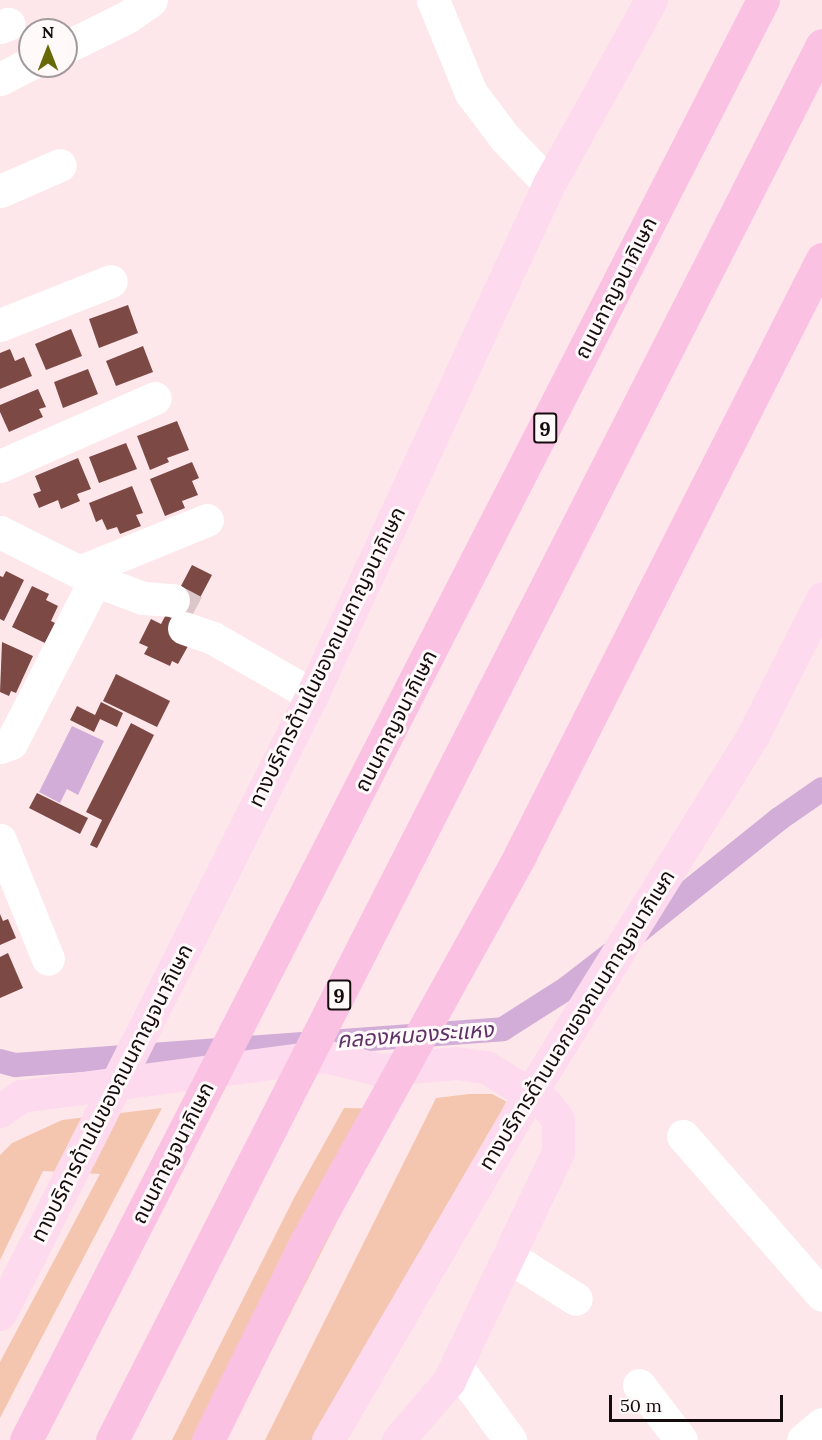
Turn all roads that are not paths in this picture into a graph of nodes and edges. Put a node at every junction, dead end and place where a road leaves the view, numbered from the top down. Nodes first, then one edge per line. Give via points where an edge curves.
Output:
1 (433, 0) edge
2 (651, 0) edge
3 (763, 0) edge
4 (133, 6) edge
5 (78, 40) edge
6 (822, 45) edge
7 (18, 70) edge
8 (0, 79) edge
9 (60, 165) dead end
10 (549, 184) junction
11 (0, 191) edge
12 (822, 259) edge
13 (111, 281) dead end
14 (0, 325) edge
15 (155, 398) dead end
16 (0, 466) edge
17 (207, 520) dead end
18 (0, 532) edge
19 (87, 576) junction
20 (822, 599) edge
21 (312, 695) junction
22 (0, 747) edge
23 (0, 840) edge
24 (7, 880) edge
25 (48, 959) dead end
26 (0, 1111) edge
27 (683, 1136) dead end
28 (508, 1256) junction
29 (822, 1295) edge
30 (576, 1299) dead end
31 (0, 1314) edge
32 (456, 1366) junction
33 (639, 1385) dead end
34 (822, 1424) edge
35 (26, 1440) edge
36 (112, 1440) edge
37 (207, 1440) edge
38 (328, 1440) edge
39 (398, 1440) edge
40 (510, 1440) edge
41 (681, 1440) edge
42 (802, 1440) edge

1 - 10 street via 471,93 494,126
2 - 10 main road, ทางบริการด้านในของถนนกาญจนาภิเษก
3 - 35 highway, ถนนกาญจนาภิเษก / 9
4 - 5 street
6 - 36 highway, 9
7 - 8 street
9 - 11 street
10 - 21 main road, ทางบริการด้านในของถนนกาญจนาภิเษก
12 - 37 highway via 520,855 349,1162
13 - 14 street
15 - 16 street
17 - 19 street
18 - 19 street
19 - 21 street via 178,616
19 - 22 street via 11,743
20 - 38 main road, ทางบริการด้านนอกของถนนกาญจนาภิเษก via 753,735 518,1113
21 - 31 main road, ทางบริการด้านในของถนนกาญจนาภิเษก
23 - 24 street
24 - 25 street
26 - 28 main road via 21,1096 325,1056 380,1070 456,1063 486,1067 546,1104 558,1120 558,1152
27 - 29 street
28 - 30 street
28 - 32 main road
32 - 39 main road via 449,1381
32 - 40 street
33 - 41 street
34 - 42 street

